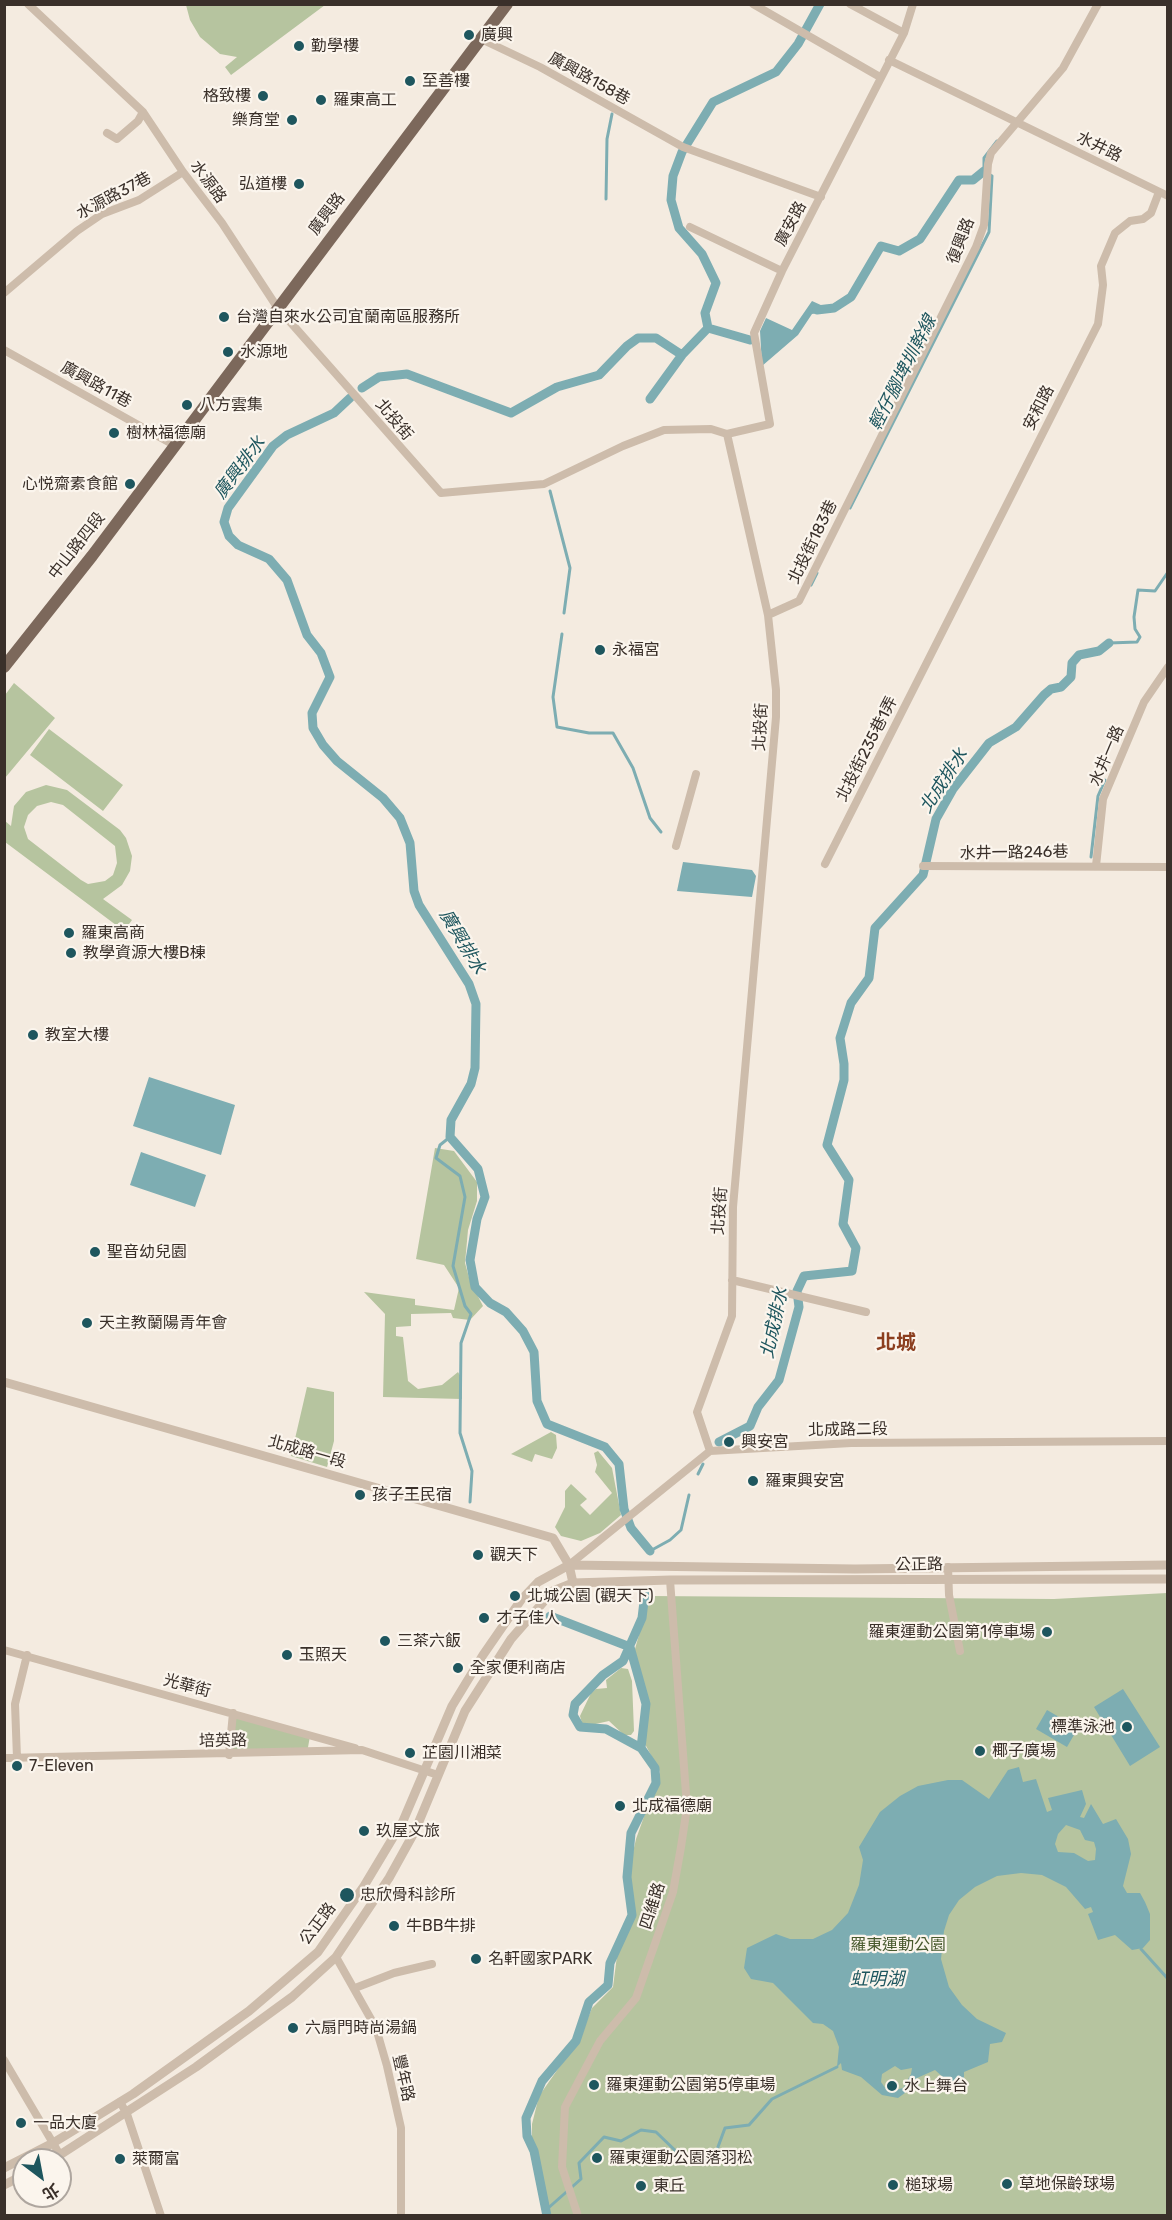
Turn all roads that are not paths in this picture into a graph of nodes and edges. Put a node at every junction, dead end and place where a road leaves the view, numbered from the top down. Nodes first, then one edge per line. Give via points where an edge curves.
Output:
1 (28, 4) edge
2 (507, 4) edge
3 (753, 4) edge
4 (850, 4) edge
5 (913, 4) edge
6 (1098, 4) edge
7 (904, 33) junction
8 (481, 39) junction
9 (889, 60) junction
10 (880, 77) junction
11 (143, 112) junction
12 (1018, 123) junction
13 (107, 133) dead end
14 (183, 172) junction
15 (1159, 192) junction
16 (1167, 196) edge
17 (820, 197) junction
18 (690, 227) dead end
19 (782, 271) junction
20 (4, 293) edge
21 (277, 307) junction
22 (4, 350) edge
23 (352, 390) joint
24 (727, 434) junction
25 (174, 445) junction
26 (850, 496) joint
27 (768, 615) junction
28 (934, 646) joint
29 (1167, 666) edge
30 (4, 667) edge
31 (696, 774) dead end
32 (676, 846) dead end
33 (825, 864) dead end
34 (923, 866) dead end
35 (1096, 866) junction
36 (1167, 867) edge
37 (732, 1280) junction
38 (866, 1312) dead end
39 (5, 1385) edge
40 (1167, 1441) edge
41 (710, 1451) junction
42 (569, 1565) junction
43 (1167, 1565) edge
44 (671, 1566) junction
45 (948, 1567) junction
46 (948, 1579) junction
47 (1167, 1579) edge
48 (670, 1580) junction
49 (573, 1583) junction
50 (4, 1650) edge
51 (960, 1651) dead end
52 (27, 1655) junction
53 (233, 1713) junction
54 (362, 1750) junction
55 (229, 1755) junction
56 (4, 1758) edge
57 (17, 1758) junction
58 (424, 1771) junction
59 (438, 1775) junction
60 (336, 1957) junction
61 (432, 1964) dead end
62 (355, 1988) junction
63 (4, 2060) edge
64 (120, 2102) junction
65 (127, 2114) junction
66 (53, 2143) junction
67 (54, 2148) edge
68 (72, 2148) edge
69 (4, 2168) edge
70 (161, 2216) edge
71 (401, 2216) edge
72 (578, 2216) edge

1 - 11 street, 水源路
2 - 8 main road, 廣興路
3 - 10 street
4 - 7 street
5 - 7 street, 廣安路
6 - 12 street, 復興路 via 1063,68
7 - 9 street, 廣安路
8 - 17 street, 廣興路158巷 via 540,67 683,147
8 - 21 main road, 廣興路
9 - 10 street, 廣安路
9 - 12 street, 水井路
10 - 17 street, 廣安路
11 - 13 street via 117,139
11 - 14 street, 水源路
12 - 15 street, 水井路
12 - 26 street, 復興路 via 991,153 984,225 976,247
14 - 20 street, 水源路37巷 via 139,200 102,214
14 - 21 street, 水源路
15 - 16 street, 水井路
15 - 28 street, 安和路 via 1151,213 1130,221 1116,233 1101,266 1098,324
17 - 19 street, 廣安路
18 - 19 street
19 - 24 street, 廣安路 via 754,333 770,424
21 - 23 street, 水源路
21 - 25 main road, 廣興路
22 - 25 street, 廣興路11巷
23 - 24 street, 北投街 via 441,493 544,484 664,430 711,429
24 - 27 street, 北投街
25 - 30 main road, 中山路四段
26 - 27 street, 北投街183巷 via 799,601
27 - 37 street, 北投街 via 776,717 733,1208
28 - 33 street, 北投街235巷1弄
29 - 35 street, 水井一路 via 1144,702 1103,799
31 - 32 street
34 - 35 street, 水井一路246巷
35 - 36 street
37 - 38 street
37 - 41 street, 北投街 via 732,1316 697,1412
39 - 42 street, 北成路一段 via 553,1538
40 - 41 street, 北成路二段 via 851,1443
41 - 42 street
42 - 44 street, 公正路
42 - 49 street, 北成路一段
42 - 58 street, 公正路 via 538,1582 520,1600 452,1706
43 - 45 street, 公正路
44 - 45 street, 公正路
44 - 48 street
45 - 46 street
46 - 47 street, 公正路
46 - 48 street, 公正路
46 - 51 street
48 - 49 street, 公正路
48 - 72 street, 四維路 via 687,1807 673,1892 636,1998 600,2041 565,2107 562,2167
49 - 59 street, 公正路 via 553,1591 511,1640 465,1711
50 - 52 street, 光華街
52 - 53 street, 光華街
52 - 57 street via 15,1704
53 - 54 street, 光華街
53 - 55 street
54 - 55 street, 培英路
54 - 58 street, 培英路
55 - 57 street, 培英路
56 - 57 street, 培英路
58 - 59 street, 培英路
58 - 64 street, 公正路 via 403,1821 318,1952 249,2011
59 - 60 street, 公正路 via 415,1831 389,1878
60 - 62 street, 豐年路
60 - 65 street, 公正路 via 292,1997
61 - 62 street
62 - 71 street, 豐年路 via 376,2028 401,2128
63 - 66 street
64 - 65 street
64 - 66 street, 公正路
65 - 68 street, 公正路
65 - 70 street
66 - 67 street
66 - 69 street, 公正路

